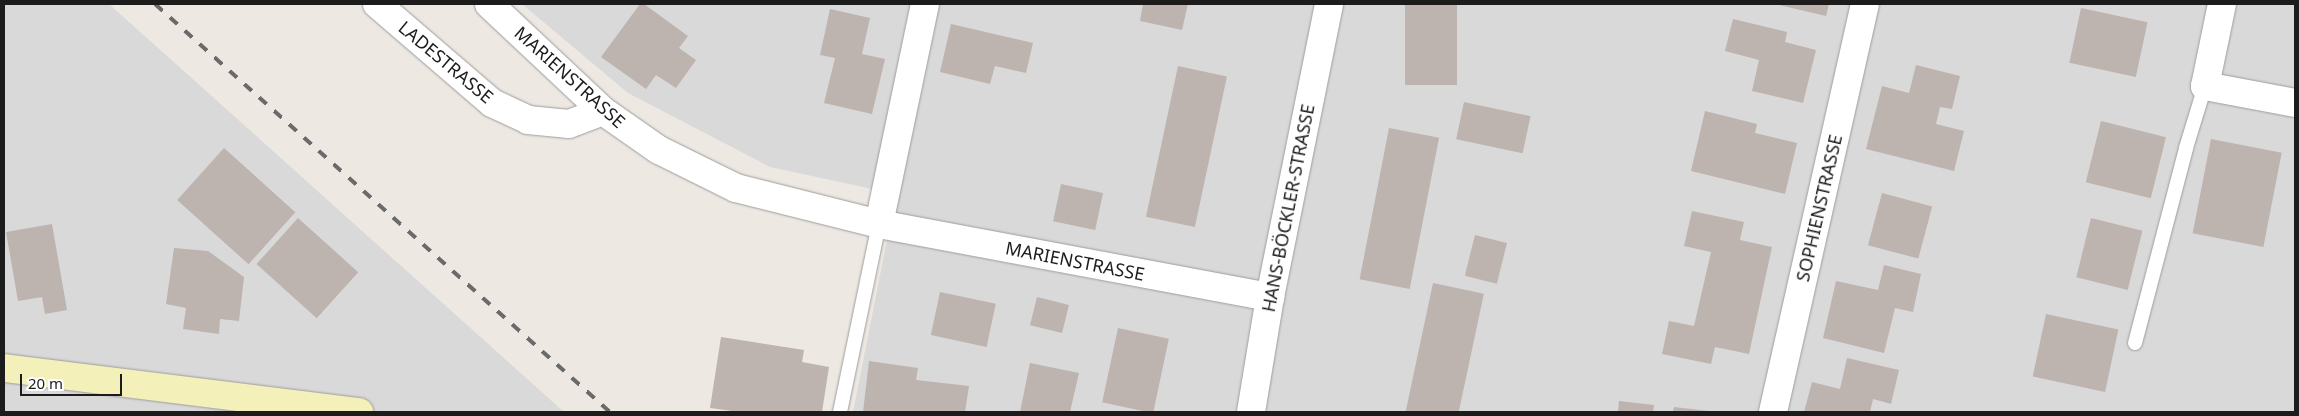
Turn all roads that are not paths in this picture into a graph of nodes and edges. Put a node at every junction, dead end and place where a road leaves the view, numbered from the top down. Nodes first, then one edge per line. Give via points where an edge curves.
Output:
1 (378, 4) edge
2 (489, 4) edge
3 (925, 4) edge
4 (1329, 4) edge
5 (1865, 4) edge
6 (2222, 4) edge
7 (2205, 86) junction
8 (2295, 103) edge
9 (603, 111) junction
10 (879, 224) junction
11 (1270, 297) junction
12 (2135, 343) dead end
13 (4, 368) edge
14 (359, 412) edge
15 (840, 412) edge
16 (1251, 412) edge
17 (1773, 412) edge

1 - 9 street, LADESTRASSE via 492,103 528,120 568,124
2 - 9 street, MARIENSTRASSE
3 - 10 street
4 - 11 street, HANS-BÖCKLER-STRASSE
5 - 17 street, SOPHIENSTRASSE
6 - 7 street
7 - 8 street
7 - 12 lane
9 - 10 street, MARIENSTRASSE via 659,150 736,188
10 - 11 street, MARIENSTRASSE
10 - 15 lane
11 - 16 street, HANS-BÖCKLER-STRASSE
13 - 14 street

